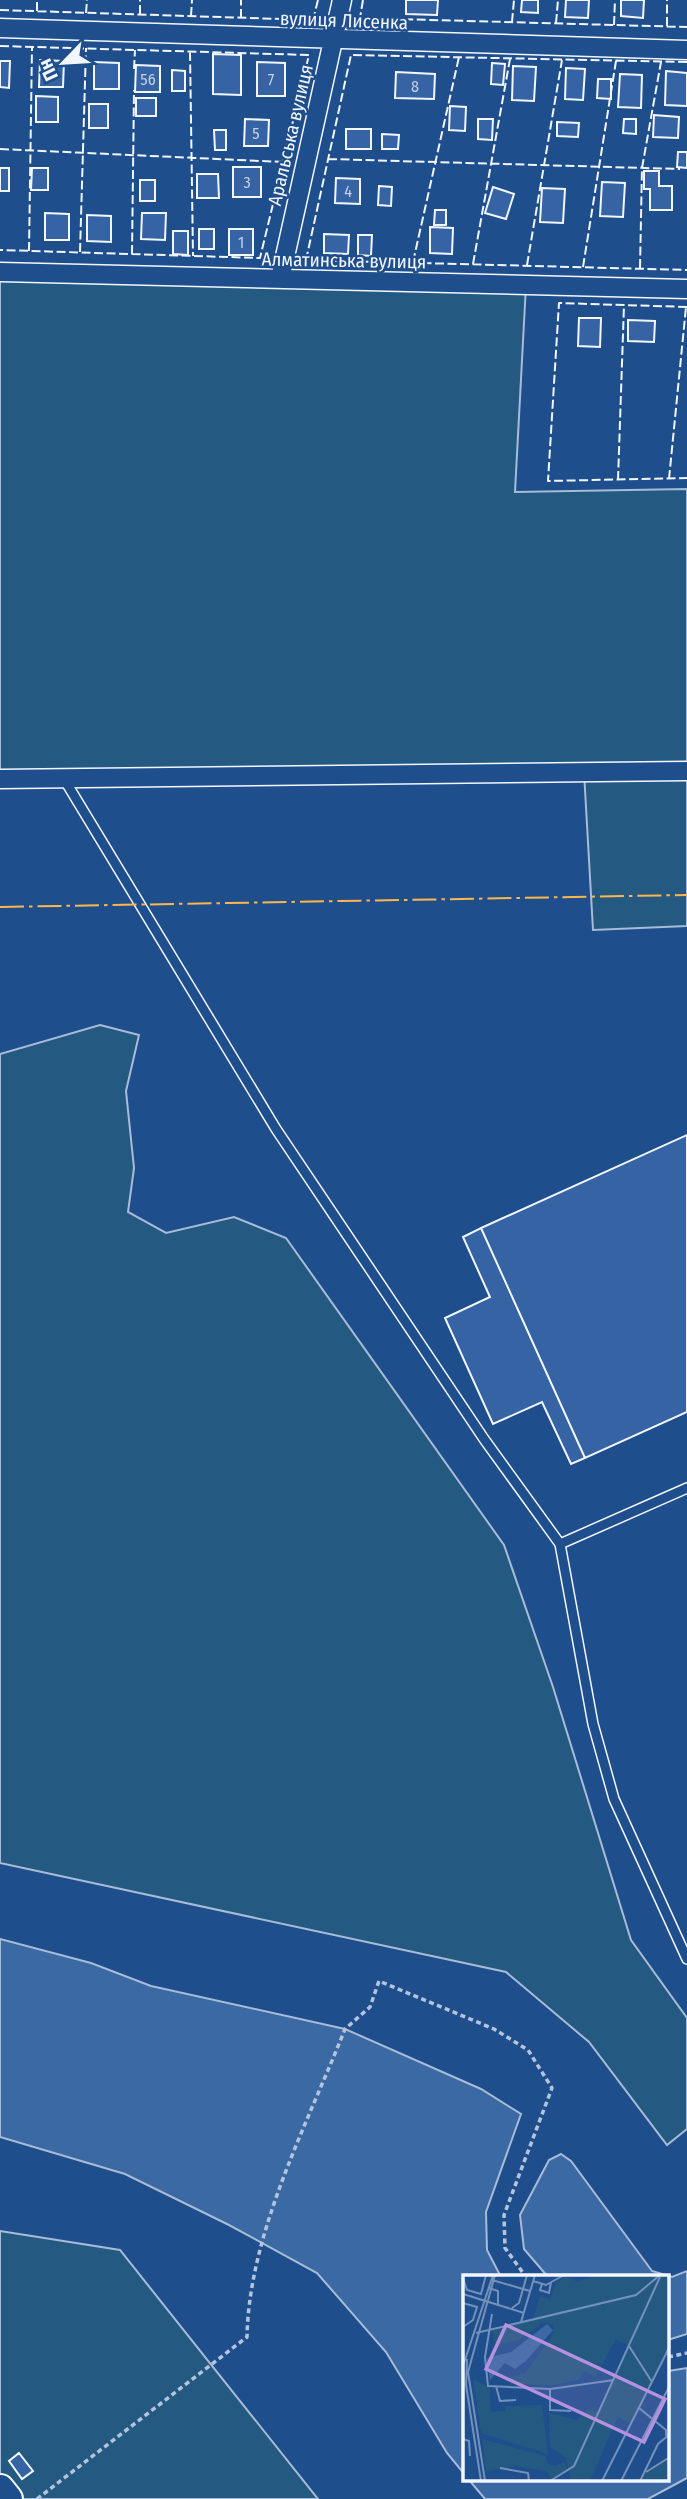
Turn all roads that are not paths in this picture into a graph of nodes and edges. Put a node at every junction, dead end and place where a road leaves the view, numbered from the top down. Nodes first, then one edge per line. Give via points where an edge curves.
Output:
1 (342, 0) edge
2 (0, 28) edge
3 (332, 41) junction
4 (687, 50) edge
5 (0, 272) edge
6 (280, 279) junction
7 (687, 289) edge
8 (687, 771) edge
9 (63, 778) junction
10 (0, 779) edge
11 (687, 1488) edge
12 (560, 1544) junction
13 (687, 1959) edge
14 (0, 2489) edge
15 (8, 2499) edge

1 - 3 street, Аральська вулиця
2 - 3 street, вулиця Лисенка
3 - 4 street, вулиця Лисенка
3 - 6 street, Аральська вулиця
5 - 6 street, Алматинська вулиця
6 - 7 street, Алматинська вулиця
8 - 9 street
9 - 10 street
9 - 12 lane via 276,1129
11 - 12 lane
12 - 13 lane via 593,1724 614,1799
14 - 15 main road

